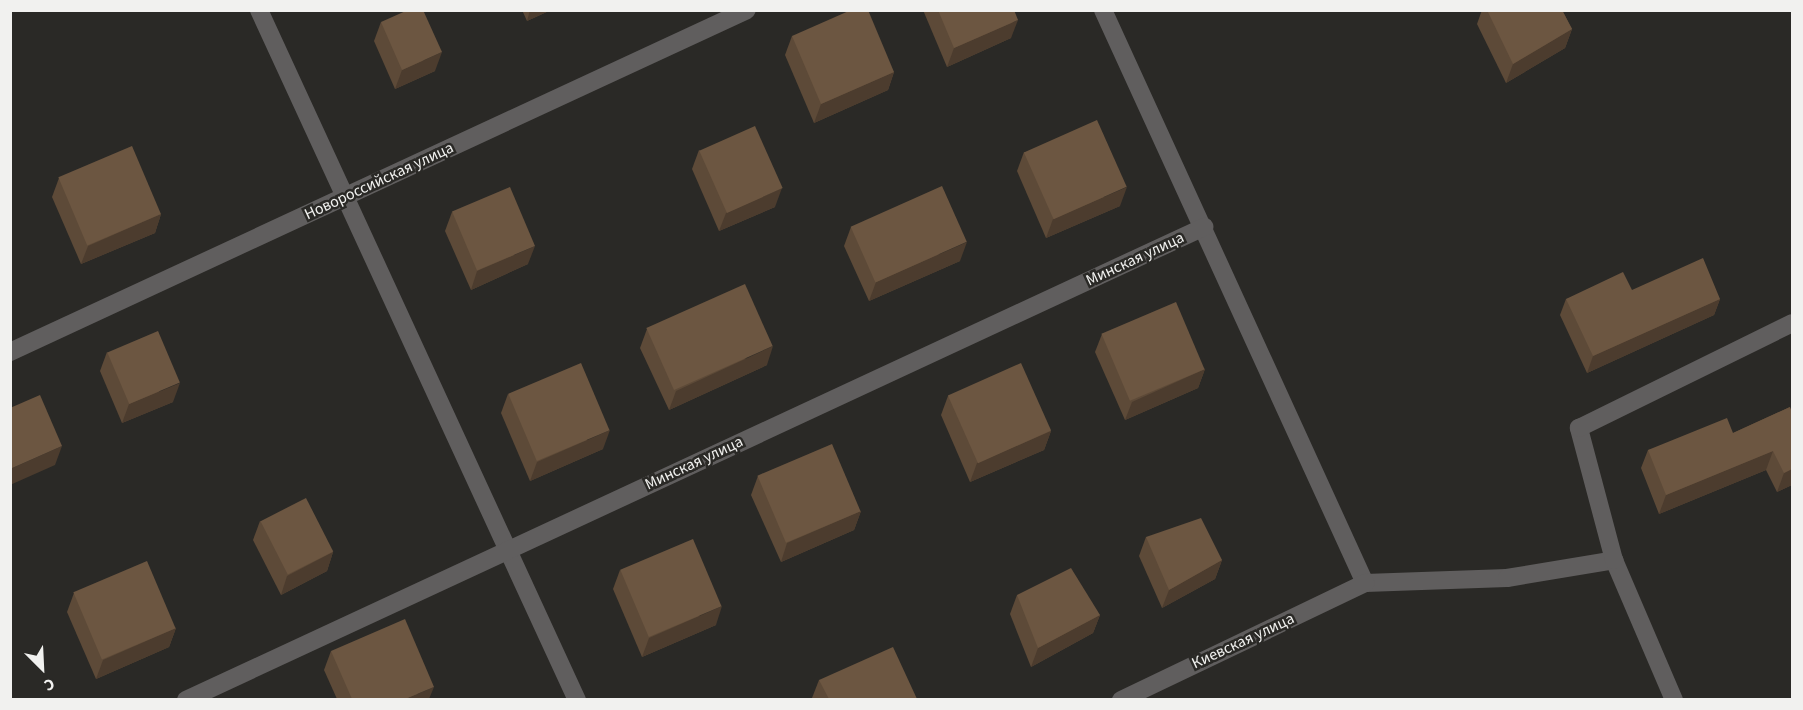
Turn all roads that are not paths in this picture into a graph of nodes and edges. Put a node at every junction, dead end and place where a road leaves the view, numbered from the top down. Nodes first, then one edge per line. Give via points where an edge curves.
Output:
1 (259, 10) edge
2 (747, 10) edge
3 (1102, 10) edge
4 (345, 197) junction
5 (1204, 228) junction
6 (1792, 323) edge
7 (10, 352) edge
8 (507, 549) junction
9 (1614, 560) junction
10 (1365, 584) junction
11 (186, 699) edge
12 (577, 699) edge
13 (1121, 699) edge
14 (1674, 699) edge

1 - 4 street
2 - 4 street, Новороссийская улица
3 - 5 street
4 - 7 street, Новороссийская улица
4 - 8 street
5 - 8 street, Минская улица
5 - 10 street
6 - 9 street via 1580,428
8 - 11 street, Минская улица
8 - 12 street
9 - 10 street via 1508,578
9 - 14 street
10 - 13 street, Киевская улица

